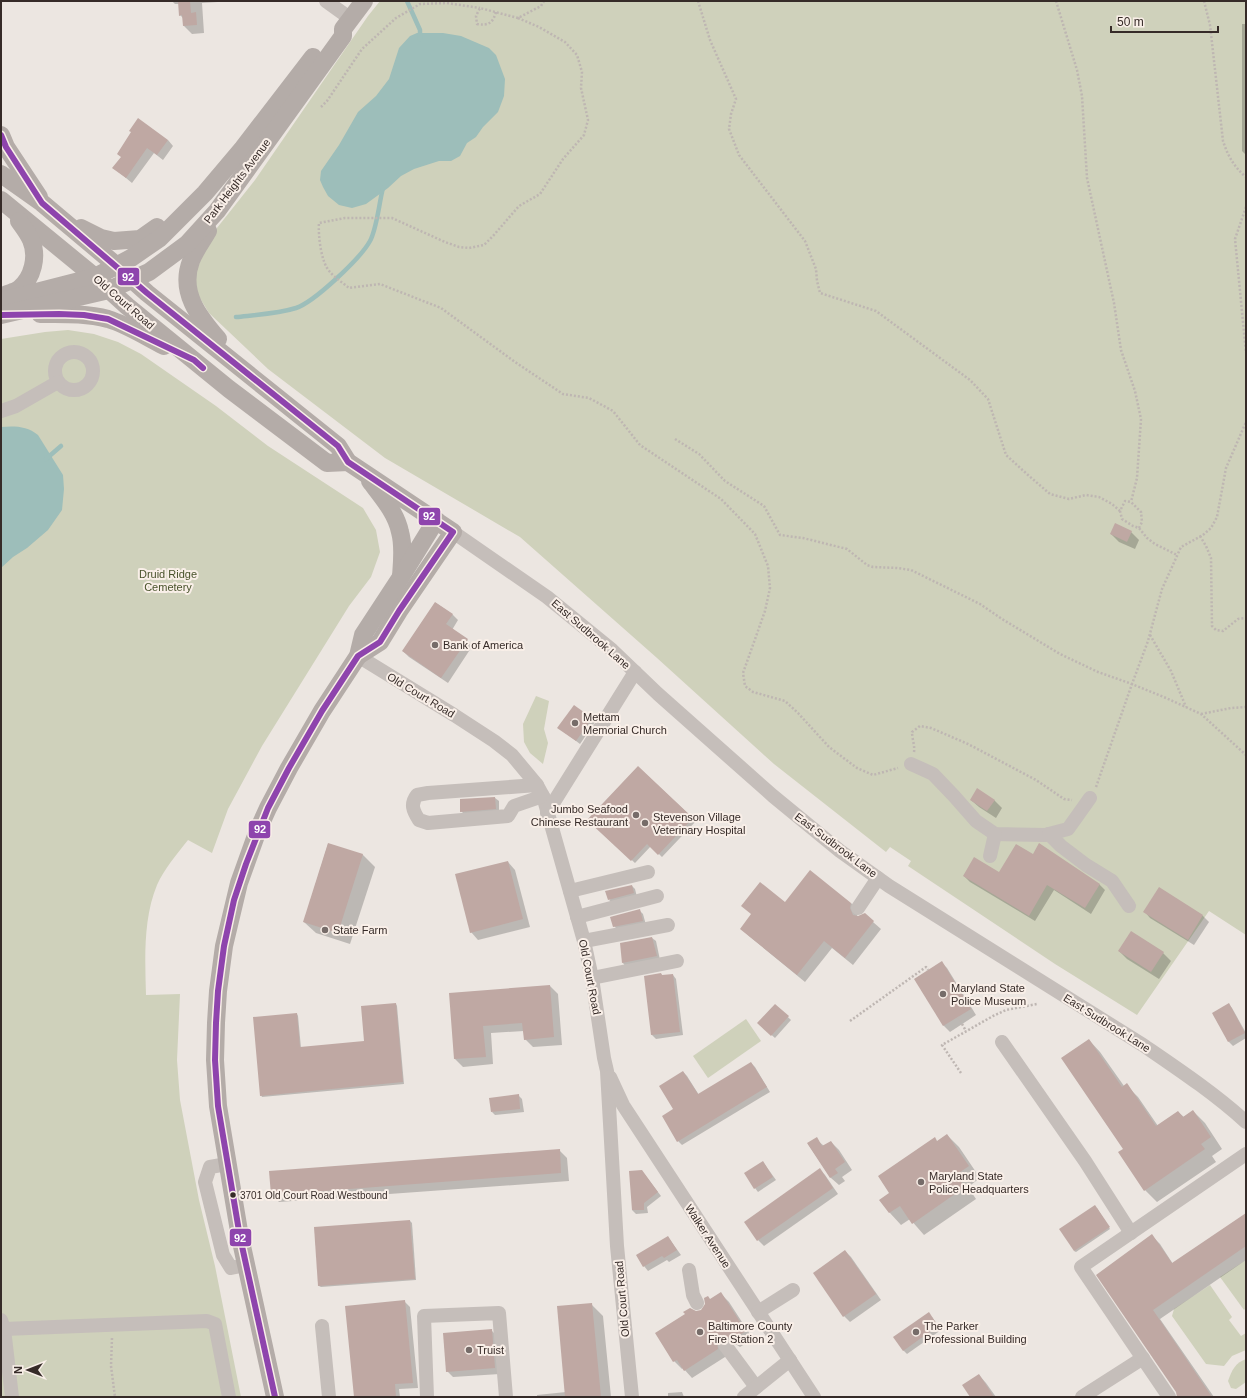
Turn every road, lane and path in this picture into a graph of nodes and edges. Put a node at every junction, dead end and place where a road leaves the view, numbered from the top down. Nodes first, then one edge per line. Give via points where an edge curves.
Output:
1 (326, 1) edge
2 (364, 1) edge
3 (544, 1) edge
4 (698, 1) edge
5 (1056, 1) edge
6 (1204, 1) edge
7 (480, 8) junction
8 (496, 12) junction
9 (518, 18) junction
10 (347, 24) junction
11 (321, 107) dead end
12 (1, 135) edge
13 (1, 174) edge
14 (1246, 177) edge
15 (42, 203) junction
16 (6, 204) edge
17 (192, 206) junction
18 (1246, 207) edge
19 (217, 211) junction
20 (61, 219) junction
21 (117, 266) junction
22 (95, 277) junction
23 (132, 280) junction
24 (109, 290) junction
25 (2, 307) edge
26 (1246, 353) edge
27 (194, 360) junction
28 (240, 368) junction
29 (58, 382) dead end
30 (1, 411) edge
31 (1246, 422) edge
32 (675, 439) dead end
33 (348, 462) junction
34 (363, 472) junction
35 (1131, 502) junction
36 (1120, 511) junction
37 (436, 520) junction
38 (1139, 528) junction
39 (453, 532) junction
40 (1200, 536) junction
41 (1178, 555) junction
42 (401, 577) junction
43 (1246, 618) edge
44 (1150, 634) junction
45 (358, 656) junction
46 (635, 672) junction
47 (1132, 684) junction
48 (1246, 707) edge
49 (1186, 708) junction
50 (1200, 714) junction
51 (1246, 755) edge
52 (911, 764) junction
53 (540, 790) junction
54 (1090, 798) junction
55 (547, 813) junction
56 (995, 834) junction
57 (1049, 834) junction
58 (990, 856) dead end
59 (648, 872) dead end
60 (878, 878) junction
61 (570, 891) junction
62 (657, 896) dead end
63 (1129, 906) dead end
64 (858, 908) dead end
65 (577, 917) junction
66 (668, 925) dead end
67 (584, 941) junction
68 (677, 961) dead end
69 (928, 970) dead end
70 (592, 978) junction
71 (1037, 1004) dead end
72 (958, 1017) dead end
73 (850, 1021) dead end
74 (966, 1031) junction
75 (1002, 1042) dead end
76 (607, 1072) junction
77 (962, 1073) dead end
78 (1246, 1122) edge
79 (1246, 1154) edge
80 (227, 1164) junction
81 (1131, 1233) junction
82 (246, 1265) junction
83 (689, 1270) dead end
84 (793, 1290) dead end
85 (697, 1303) dead end
86 (758, 1312) junction
87 (112, 1324) junction
88 (3, 1325) edge
89 (322, 1326) dead end
90 (725, 1344) dead end
91 (1142, 1358) junction
92 (790, 1360) junction
93 (756, 1387) junction
94 (8, 1388) edge
95 (115, 1397) edge
96 (229, 1397) edge
97 (275, 1397) edge
98 (329, 1397) edge
99 (427, 1397) edge
100 (506, 1397) edge
101 (632, 1397) edge
102 (744, 1397) edge
103 (814, 1397) edge
104 (1082, 1397) edge
105 (1169, 1397) edge

1 - 10 street
2 - 10 main road, Park Heights Avenue
3 - 9 path via 541,6
4 - 36 path via 710,40 736,99 729,129 739,155 805,241 816,269 820,293 876,311 970,380 988,399 1006,455 1050,494 1068,500 1086,495 1099,497
5 - 35 path via 1082,96 1087,178 1114,303 1121,350 1135,391 1141,419 1137,478
6 - 14 path via 1210,25 1223,141 1229,157
7 - 8 path
7 - 8 path via 476,16 477,24 490,24
7 - 11 path via 447,3 420,4 396,18 362,49
8 - 9 path
9 - 52 path via 565,42 577,55 582,72 581,88 588,120 584,135 562,159 540,194 520,206 484,244 469,248 459,247 385,217 345,218 319,222 318,234 324,260 330,272 349,288 380,284 441,308 563,394 589,398 613,411 640,445 721,500 755,534 768,566 770,588 765,611 743,673 745,686 753,692 785,700 829,747 857,768 873,775
10 - 17 main road, Park Heights Avenue via 334,30 243,148
10 - 19 main road, Park Heights Avenue via 343,36
12 - 15 main road
13 - 15 main road, Old Court Road
15 - 20 main road, Old Court Road
16 - 22 main road, Old Court Road
16 - 25 main road via 31,240 34,267 27,279
17 - 20 main road via 184,206 140,239 114,241 101,238
17 - 21 main road, Park Heights Avenue via 160,238
18 - 26 path via 1235,239
19 - 23 main road, Park Heights Avenue via 187,244 149,272
19 - 28 main road via 191,261 188,275 189,290 201,320 240,364
20 - 21 main road, Old Court Road
21 - 22 main road, Park Heights Avenue
21 - 23 main road, Old Court Road
22 - 24 main road, Old Court Road
22 - 25 main road, Park Heights Avenue
23 - 24 main road, Park Heights Avenue
23 - 28 main road, Old Court Road
24 - 25 main road, Park Heights Avenue
24 - 27 main road, Old Court Road
25 - 27 main road via 84,315 108,320
27 - 33 main road, Old Court Road via 328,463
28 - 33 main road, Old Court Road via 338,446
29 - 30 street via 16,406
31 - 40 path via 1226,468 1217,517 1212,528
32 - 47 path via 699,454 725,481 764,506 780,535 847,549 873,567 911,570 980,604 1060,654
33 - 34 main road, Old Court Road
34 - 37 main road, Old Court Road
34 - 42 main road via 399,526 402,538
35 - 36 path via 1125,501
35 - 38 path via 1141,512 1142,522
36 - 38 path via 1122,519
37 - 39 main road, Old Court Road
37 - 42 main road
38 - 41 path via 1146,538
39 - 45 main road via 380,642
39 - 46 street, East Sudbrook Lane via 547,597
40 - 41 path via 1181,547
40 - 43 path via 1211,558 1212,626 1223,631 1238,620
41 - 44 path via 1162,589
42 - 45 main road via 363,635
44 - 47 path
44 - 49 path via 1171,671
45 - 53 street, Old Court Road via 494,741 512,755
45 - 80 main road via 322,711 268,808 234,900 218,991 215,1060 218,1106
46 - 55 street
46 - 60 street, East Sudbrook Lane via 778,800 840,851
47 - 49 path
47 - 54 path via 1097,785
48 - 50 path
49 - 50 path
50 - 51 path
52 - 54 path via 914,749 912,732 920,726 968,744 1036,780 1064,799 1076,801
52 - 56 street via 933,774 976,821
53 - 53 street via 428,793 417,795 412,805 419,820 428,823 508,816 514,806
53 - 55 street, Old Court Road
54 - 57 street via 1068,829
55 - 61 street, Old Court Road
56 - 57 street
56 - 58 street
57 - 63 street via 1086,865 1112,881
59 - 61 street
60 - 64 street
60 - 78 street, East Sudbrook Lane via 1182,1071
61 - 65 street, Old Court Road
62 - 65 street
65 - 67 street, Old Court Road
66 - 67 street
67 - 70 street, Old Court Road
68 - 70 street
69 - 73 path via 926,967
70 - 76 street, Old Court Road
71 - 74 path via 1006,1010
72 - 74 path
74 - 77 path via 942,1045
75 - 81 street via 1085,1161
76 - 86 street, Walker Avenue via 623,1105
76 - 101 street, Old Court Road via 617,1246
79 - 81 street
80 - 82 main road
80 - 82 street via 210,1167 205,1182 223,1255 231,1268
81 - 91 street via 1081,1267
82 - 97 main road
83 - 85 street via 693,1295
84 - 86 street
86 - 92 street, Walker Avenue
87 - 88 street
87 - 95 path via 111,1366
87 - 96 street via 207,1321 215,1324
88 - 94 street
89 - 98 street
90 - 93 street
91 - 104 street
91 - 105 street
92 - 93 street
92 - 103 street, Walker Avenue
93 - 102 street
99 - 100 street via 424,1316 498,1313

